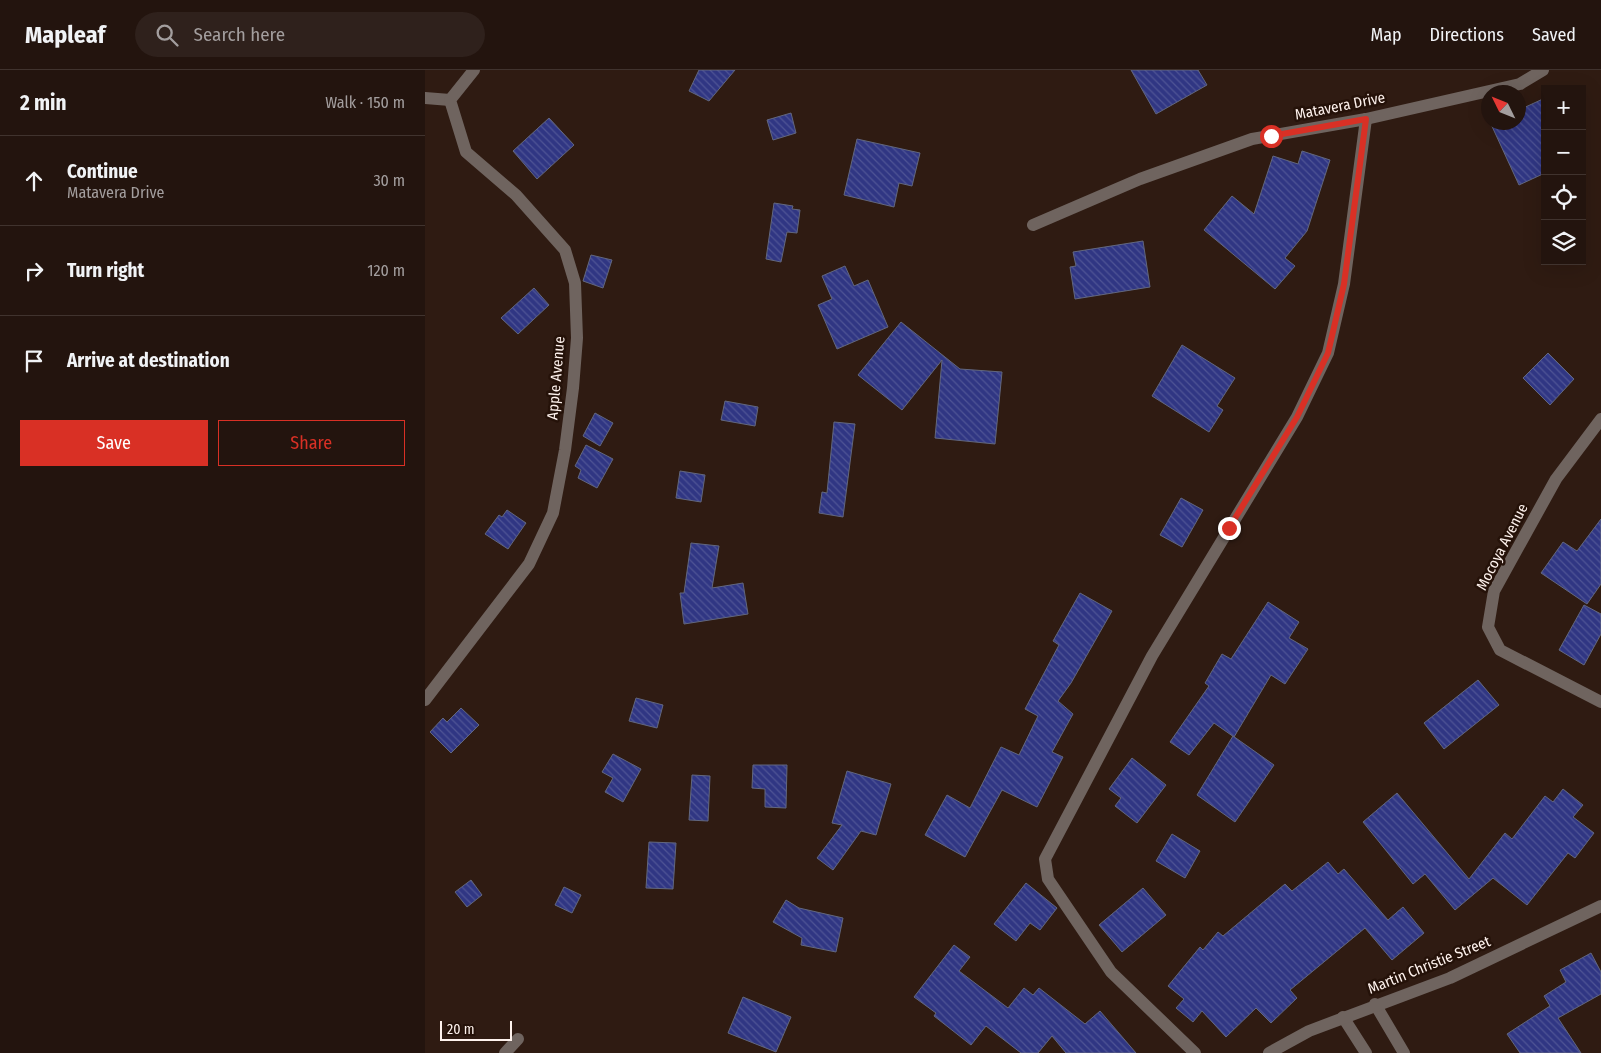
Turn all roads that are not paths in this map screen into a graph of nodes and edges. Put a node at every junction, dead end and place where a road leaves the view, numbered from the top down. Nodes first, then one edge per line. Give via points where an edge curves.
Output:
1 (474, 70) edge
2 (1543, 70) edge
3 (425, 98) edge
4 (450, 100) junction
5 (1366, 119) junction
6 (1033, 225) dead end
7 (1601, 420) edge
8 (425, 700) edge
9 (1601, 702) edge
10 (1601, 906) edge
11 (1375, 1004) junction
12 (1343, 1017) junction
13 (518, 1039) dead end
14 (505, 1053) edge
15 (1195, 1053) edge
16 (1269, 1053) edge
17 (1366, 1053) edge
18 (1404, 1053) edge

1 - 4 street
2 - 5 street, Matavera Drive via 1520,84
3 - 4 street
4 - 8 street, Apple Avenue via 467,152 516,195 565,250 575,283 577,338 565,450 553,513 529,564
5 - 6 street, Matavera Drive via 1252,139 1139,179
5 - 15 street via 1344,284 1328,353 1297,417 1152,656 1045,859 1048,879 1111,972
7 - 9 street, Mocoya Avenue via 1556,479 1532,522 1495,592 1488,627 1500,650
10 - 11 street, Martin Christie Street via 1450,978
11 - 12 street, Martin Christie Street
11 - 18 street
12 - 16 street, Martin Christie Street
12 - 17 street
13 - 14 street

